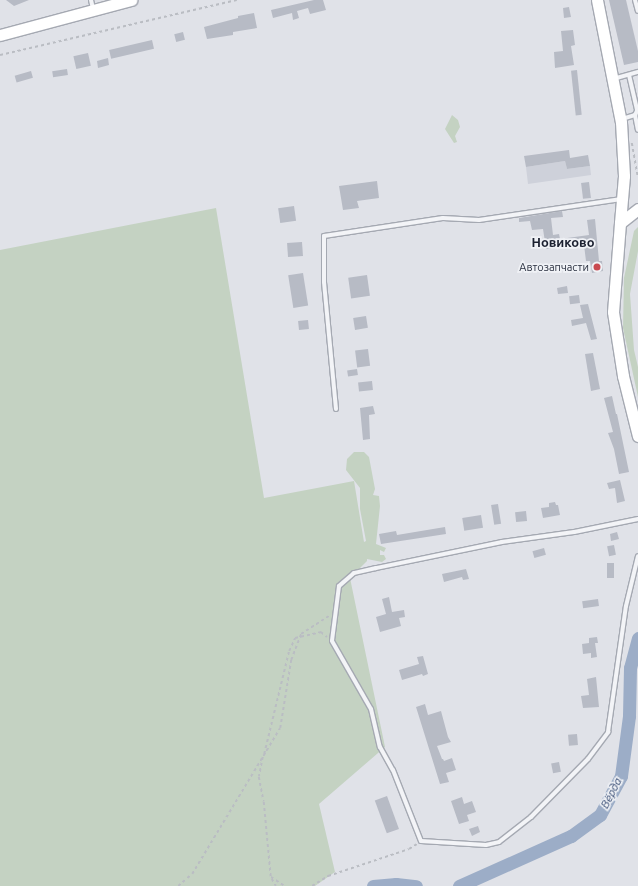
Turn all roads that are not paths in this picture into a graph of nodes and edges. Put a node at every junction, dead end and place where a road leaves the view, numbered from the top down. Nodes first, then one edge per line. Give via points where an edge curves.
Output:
1 (131, 0) edge
2 (597, 0) edge
3 (635, 0) edge
4 (92, 5) edge
5 (638, 11) edge
6 (0, 34) edge
7 (638, 72) edge
8 (629, 75) junction
9 (612, 79) junction
10 (635, 116) junction
11 (620, 119) junction
12 (638, 130) edge
13 (622, 199) junction
14 (638, 209) edge
15 (620, 223) junction
16 (336, 408) dead end
17 (638, 436) edge
18 (638, 519) edge
19 (638, 556) edge

1 - 4 street
2 - 9 street
3 - 5 lane
4 - 6 street
7 - 8 lane
8 - 9 lane
8 - 10 lane
9 - 11 street
10 - 11 lane
10 - 12 lane
11 - 13 street via 624,176
13 - 15 street
13 - 16 lane via 479,220 443,218 324,236 324,282
14 - 15 street
15 - 17 street via 613,312 623,376
18 - 19 lane via 574,532 502,542 354,573 339,586 332,641 371,709 380,747 393,770 421,840 486,846 499,842 531,817 588,759 608,732 626,606

